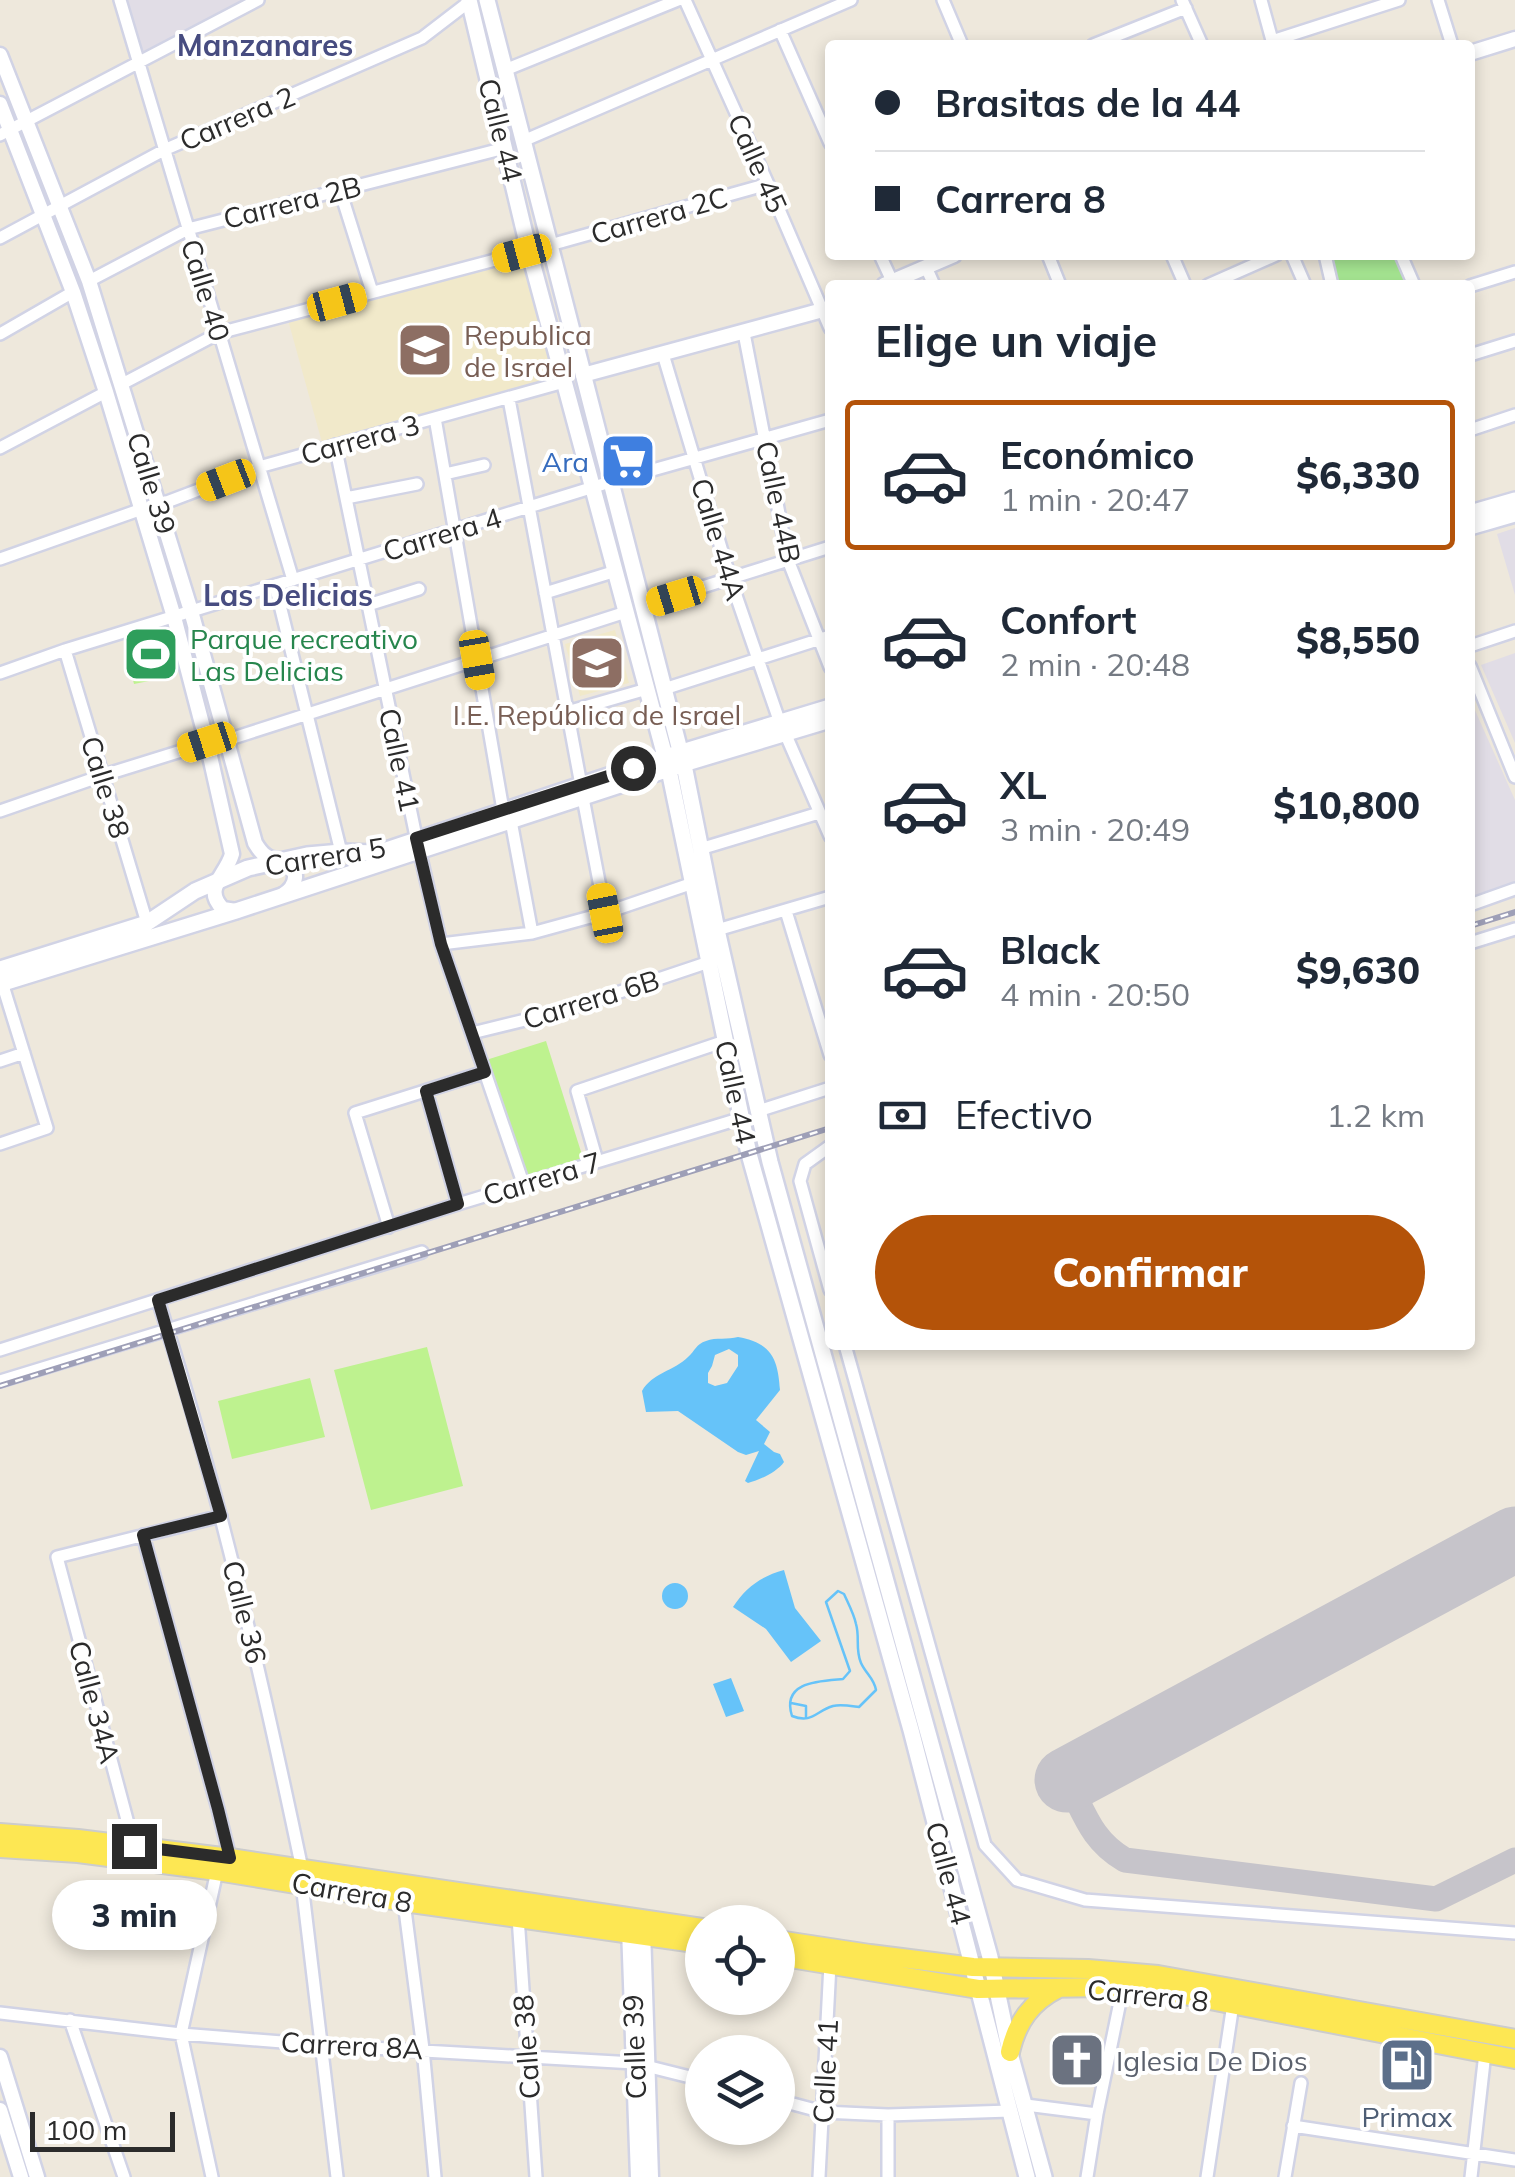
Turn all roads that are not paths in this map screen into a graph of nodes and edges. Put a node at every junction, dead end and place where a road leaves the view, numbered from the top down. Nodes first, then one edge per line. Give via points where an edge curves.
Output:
1 (120, 0) edge
2 (258, 0) edge
3 (681, 0) edge
4 (851, 0) edge
5 (943, 0) edge
6 (1261, 0) edge
7 (1398, 0) edge
8 (1438, 0) edge
9 (479, 3) edge
10 (1184, 4) edge
11 (780, 30) junction
12 (1515, 39) edge
13 (960, 40) edge
14 (1104, 40) edge
15 (1200, 40) edge
16 (1271, 40) edge
17 (1281, 40) edge
18 (1450, 40) edge
19 (1475, 51) edge
20 (0, 56) edge
21 (712, 60) junction
22 (138, 62) junction
23 (505, 70) junction
24 (0, 104) edge
25 (26, 121) junction
26 (5, 132) edge
27 (825, 132) edge
28 (524, 140) junction
29 (504, 148) junction
30 (164, 150) junction
31 (768, 184) junction
32 (535, 186) junction
33 (340, 190) junction
34 (516, 192) junction
35 (59, 205) junction
36 (43, 214) junction
37 (188, 229) junction
38 (0, 238) edge
39 (550, 245) junction
40 (529, 251) junction
41 (942, 260) edge
42 (1265, 260) edge
43 (926, 267) junction
44 (1515, 272) edge
45 (895, 280) edge
46 (932, 280) edge
47 (1219, 280) edge
48 (89, 281) junction
49 (1475, 284) edge
50 (74, 292) junction
51 (372, 292) junction
52 (825, 308) edge
53 (825, 310) edge
54 (219, 333) junction
55 (744, 333) junction
56 (0, 334) edge
57 (1515, 341) edge
58 (1475, 353) edge
59 (663, 354) junction
60 (583, 375) junction
61 (564, 382) junction
62 (122, 384) junction
63 (106, 392) junction
64 (509, 399) junction
65 (1515, 415) edge
66 (435, 418) junction
67 (825, 421) edge
68 (1475, 428) edge
69 (765, 439) junction
70 (335, 445) junction
71 (0, 448) edge
72 (694, 458) junction
73 (484, 464) dead end
74 (259, 467) junction
75 (445, 474) junction
76 (610, 482) junction
77 (417, 484) dead end
78 (594, 487) junction
79 (346, 498) junction
80 (1515, 500) edge
81 (158, 505) junction
82 (530, 507) junction
83 (142, 509) junction
84 (1475, 512) edge
85 (1515, 514) edge
86 (1475, 526) edge
87 (455, 530) junction
88 (825, 549) edge
89 (0, 558) edge
90 (358, 560) junction
91 (788, 560) junction
92 (616, 571) junction
93 (730, 578) junction
94 (293, 580) junction
95 (275, 586) junction
96 (419, 589) dead end
97 (545, 593) junction
98 (368, 606) junction
99 (634, 609) junction
100 (191, 612) junction
101 (174, 617) junction
102 (1515, 631) edge
103 (553, 636) junction
104 (824, 638) edge
105 (1475, 644) edge
106 (64, 650) junction
107 (758, 659) junction
108 (477, 660) junction
109 (0, 673) edge
110 (1475, 678) edge
111 (385, 689) junction
112 (646, 689) junction
113 (664, 689) junction
114 (825, 710) edge
115 (567, 712) junction
116 (306, 714) junction
117 (825, 721) edge
118 (782, 728) junction
119 (227, 740) junction
120 (207, 742) junction
121 (674, 761) junction
122 (104, 775) junction
123 (1515, 777) edge
124 (582, 791) junction
125 (0, 811) edge
126 (819, 813) junction
127 (507, 816) junction
128 (825, 826) edge
129 (418, 845) junction
130 (700, 849) junction
131 (340, 852) junction
132 (277, 860) junction
133 (218, 880) junction
134 (692, 883) junction
135 (1515, 889) edge
136 (283, 895) junction
137 (825, 899) edge
138 (1475, 903) edge
139 (236, 911) junction
140 (786, 911) junction
141 (605, 913) junction
142 (147, 924) junction
143 (1515, 929) edge
144 (717, 930) junction
145 (532, 933) junction
146 (1475, 942) edge
147 (441, 944) junction
148 (709, 962) junction
149 (1, 978) edge
150 (472, 1033) junction
151 (825, 1039) edge
152 (725, 1041) junction
153 (24, 1053) junction
154 (0, 1061) edge
155 (485, 1072) junction
156 (825, 1090) edge
157 (426, 1091) junction
158 (758, 1111) junction
159 (742, 1118) junction
160 (0, 1144) edge
161 (825, 1150) edge
162 (598, 1160) junction
163 (523, 1184) junction
164 (458, 1204) junction
165 (389, 1226) junction
166 (422, 1252) dead end
167 (825, 1272) edge
168 (158, 1300) junction
169 (168, 1330) junction
170 (0, 1350) edge
171 (846, 1350) edge
172 (0, 1382) edge
173 (221, 1516) junction
174 (143, 1535) junction
175 (0, 1833) edge
176 (134, 1846) junction
177 (0, 1848) edge
178 (223, 1864) junction
179 (302, 1876) junction
180 (404, 1902) junction
181 (518, 1918) junction
182 (636, 1926) junction
183 (685, 1927) edge
184 (1515, 1933) edge
185 (685, 1939) edge
186 (795, 1943) edge
187 (795, 1959) edge
188 (830, 1964) junction
189 (972, 1967) junction
190 (993, 1968) junction
191 (1060, 1987) junction
192 (1123, 1988) junction
193 (978, 1989) junction
194 (998, 1990) junction
195 (1233, 2004) junction
196 (0, 2014) edge
197 (70, 2020) junction
198 (181, 2034) junction
199 (1515, 2039) edge
200 (320, 2044) junction
201 (424, 2049) junction
202 (1010, 2052) junction
203 (1485, 2053) junction
204 (0, 2057) edge
205 (526, 2057) junction
206 (1515, 2058) edge
207 (640, 2064) junction
208 (685, 2076) edge
209 (1300, 2083) dead end
210 (795, 2105) edge
211 (1018, 2108) junction
212 (0, 2110) edge
213 (823, 2112) junction
214 (1097, 2114) junction
215 (888, 2115) junction
216 (1293, 2126) junction
217 (1474, 2154) junction
218 (1515, 2160) edge
219 (27, 2171) edge
220 (124, 2177) edge
221 (212, 2177) edge
222 (337, 2177) edge
223 (435, 2177) edge
224 (536, 2177) edge
225 (638, 2177) edge
226 (651, 2177) edge
227 (819, 2177) edge
228 (888, 2177) edge
229 (1027, 2177) edge
230 (1044, 2177) edge
231 (1087, 2177) edge
232 (1207, 2177) edge
233 (1284, 2177) edge
234 (1471, 2177) edge

1 - 22 street, Calle 40
2 - 22 street
3 - 21 street, Calle 45
3 - 23 street
4 - 11 street
5 - 13 street
6 - 16 street
7 - 17 street
8 - 18 street
9 - 23 main road, Calle 44
9 - 29 main road, Calle 44
9 - 30 street, Carrera 2 via 422,38
10 - 14 street
10 - 15 street
11 - 21 street
11 - 27 street
12 - 19 street
20 - 25 street, Calle 39
21 - 28 street
21 - 31 street, Calle 45
22 - 25 street
22 - 30 street, Calle 40
23 - 28 main road, Calle 44
24 - 26 street, Calle 39
25 - 26 street
25 - 35 street, Calle 39
26 - 36 street, Calle 39
28 - 32 main road, Calle 44
29 - 33 street, Carrera 2B
29 - 34 main road, Calle 44
30 - 35 street, Carrera 2
30 - 37 street, Calle 40
31 - 39 street, Carrera 2C
31 - 52 street, Calle 45
32 - 34 main road
32 - 39 main road, Calle 44
33 - 37 street, Carrera 2B
33 - 51 street
34 - 40 main road, Calle 44
35 - 36 street, Carrera 2
35 - 48 street, Calle 39
36 - 38 street, Carrera 2
36 - 50 street, Calle 39
37 - 48 street, Carrera 2B
37 - 54 street, Calle 40
39 - 60 main road, Calle 44
40 - 51 street
40 - 61 main road, Calle 44
41 - 43 street
42 - 47 street
43 - 45 street
43 - 46 street
44 - 49 street
48 - 62 street, Calle 39
50 - 56 street
50 - 63 street, Calle 39
51 - 54 street
53 - 55 street
54 - 62 street
54 - 74 street, Calle 40
55 - 59 street
55 - 69 street, Calle 44B
57 - 58 street
59 - 60 street
59 - 72 street, Calle 44A
60 - 76 main road, Calle 44
61 - 64 street, Carrera 3
61 - 78 main road, Calle 44
62 - 81 street, Calle 39
63 - 71 street
63 - 83 street, Calle 39
64 - 66 street, Carrera 3
64 - 82 street
65 - 68 street
66 - 70 street, Carrera 3
66 - 75 street
67 - 69 street, Carrera 4
69 - 72 street, Carrera 4
69 - 91 street, Calle 44B
70 - 74 street, Carrera 3
70 - 79 street, Calle 41
72 - 76 street, Carrera 4
72 - 93 street, Calle 44A
73 - 75 street
74 - 81 street, Carrera 3
74 - 94 street, Calle 40
75 - 87 street
76 - 78 street, Carrera 4
76 - 99 main road, Calle 44
77 - 79 street
78 - 82 street, Carrera 4
78 - 92 main road, Calle 44
79 - 90 street, Calle 41
80 - 84 main road
81 - 100 street, Calle 39
82 - 87 street, Carrera 4
82 - 97 street
83 - 89 street
83 - 101 street, Calle 39
85 - 86 main road
87 - 90 street, Carrera 4
87 - 108 street
88 - 91 street
90 - 94 street, Carrera 4
90 - 98 street, Calle 41
91 - 93 street
91 - 104 street, Calle 44B
92 - 97 street
92 - 99 main road, Calle 44
93 - 99 street
93 - 107 street, Calle 44A
94 - 95 street, Carrera 4
95 - 100 street, Carrera 4
95 - 116 street
96 - 98 street
97 - 103 street
98 - 111 street, Calle 41
99 - 103 street
99 - 112 main road, Calle 44
99 - 113 main road, Calle 44
100 - 101 street, Carrera 4
100 - 119 street, Calle 39
101 - 106 street, Carrera 4
101 - 120 street, Calle 39
102 - 105 street
103 - 108 street
103 - 115 street
104 - 107 street
106 - 109 street, Carrera 4
106 - 122 street, Calle 38
107 - 113 street
107 - 118 street, Calle 44A
108 - 111 street
108 - 127 street
110 - 123 street
111 - 116 street
111 - 129 street, Calle 41
112 - 115 street
112 - 121 main road, Calle 44
113 - 121 main road, Calle 44
114 - 118 main road, Carrera 5
115 - 124 street
116 - 119 street
116 - 131 street
117 - 118 main road, Carrera 5
118 - 121 main road, Carrera 5
118 - 126 street, Calle 44A
119 - 132 street, Calle 39 via 254,843
120 - 122 street
120 - 133 street, Calle 39 via 232,854
121 - 124 main road, Carrera 5
121 - 130 main road, Calle 44
121 - 134 main road, Calle 44
122 - 125 street
122 - 142 street, Calle 38
124 - 127 main road, Carrera 5
124 - 141 street
126 - 128 street, Calle 44A
126 - 130 street
127 - 129 main road, Carrera 5
127 - 145 street
129 - 131 main road, Carrera 5
129 - 136 main road, Carrera 5
129 - 147 street, Calle 41
130 - 144 main road, Calle 44
131 - 132 main road, Carrera 5
132 - 133 main road, Carrera 5
132 - 136 street, Calle 39 via 295,875
133 - 139 street via 215,900
133 - 142 main road, Carrera 5
134 - 141 street
134 - 148 main road, Calle 44
135 - 138 street
136 - 139 main road, Carrera 5
137 - 140 street
139 - 149 main road, Carrera 5
140 - 144 street
140 - 151 street
141 - 145 street
142 - 149 main road, Carrera 5
143 - 146 street
144 - 158 main road, Calle 44
145 - 147 street
147 - 150 street, Calle 41
148 - 150 street, Carrera 6B
148 - 152 main road, Calle 44
149 - 153 street
150 - 155 street, Calle 41
152 - 159 main road, Calle 44
152 - 162 street via 577,1091
153 - 154 street
153 - 160 street via 47,1128
155 - 157 street
155 - 163 street, Calle 41
156 - 158 street
157 - 164 street
157 - 165 street via 355,1113
158 - 190 main road, Calle 44
159 - 162 street, Carrera 7
159 - 189 main road, Calle 44
161 - 167 street via 805,1164 800,1181
162 - 163 street, Carrera 7
163 - 164 street, Carrera 7
164 - 165 street, Carrera 7
165 - 168 street, Carrera 7
166 - 169 street
168 - 169 street, Calle 36
168 - 170 street, Carrera 7
169 - 172 street
169 - 173 street, Calle 36
171 - 184 street via 984,1845 1016,1880 1085,1900
173 - 174 street
173 - 179 street, Calle 36
174 - 176 street, Calle 34A via 57,1557
174 - 178 street via 218,1809
175 - 176 main road, Carrera 8
176 - 178 main road, Carrera 8
177 - 178 main road, Carrera 8
178 - 179 main road, Carrera 8
178 - 198 street
179 - 180 main road, Carrera 8
179 - 182 main road, Carrera 8
179 - 200 street, Calle 36
180 - 181 main road, Carrera 8
180 - 201 street
181 - 182 main road, Carrera 8
181 - 205 street, Calle 38
182 - 183 main road, Carrera 8
182 - 185 main road, Carrera 8
182 - 207 street, Calle 39
186 - 189 main road, Carrera 8
187 - 188 main road, Carrera 8
188 - 193 main road, Carrera 8
188 - 213 street, Calle 41
189 - 190 main road, Carrera 8
189 - 193 main road, Calle 44
190 - 194 main road, Calle 44
190 - 199 main road, Carrera 8 via 1158,1975
191 - 192 main road, Carrera 8
191 - 194 main road, Carrera 8
191 - 202 main road via 1026,2013
192 - 195 main road, Carrera 8
192 - 214 street
193 - 194 main road, Carrera 8
193 - 211 main road, Calle 44
194 - 202 main road, Calle 44
195 - 203 main road, Carrera 8
195 - 232 street
196 - 197 street, Carrera 8A
197 - 198 street, Carrera 8A
197 - 220 street
198 - 200 street, Carrera 8A
198 - 221 street
200 - 201 street, Carrera 8A
200 - 222 street, Calle 36
201 - 205 street, Carrera 8A
201 - 223 street
202 - 211 main road, Calle 44
203 - 206 main road, Carrera 8
203 - 217 street
204 - 219 street
205 - 207 street, Carrera 8A
205 - 224 street, Calle 38
207 - 208 street, Carrera 8A
207 - 225 street, Calle 39
207 - 226 street, Calle 39
209 - 216 street
210 - 213 street
211 - 214 street
211 - 215 street
211 - 229 main road, Calle 44
211 - 230 main road, Calle 44
212 - 219 street
213 - 215 street
213 - 227 street, Calle 41
214 - 231 street
215 - 228 street
216 - 217 street
216 - 233 street
217 - 218 street
217 - 234 street

